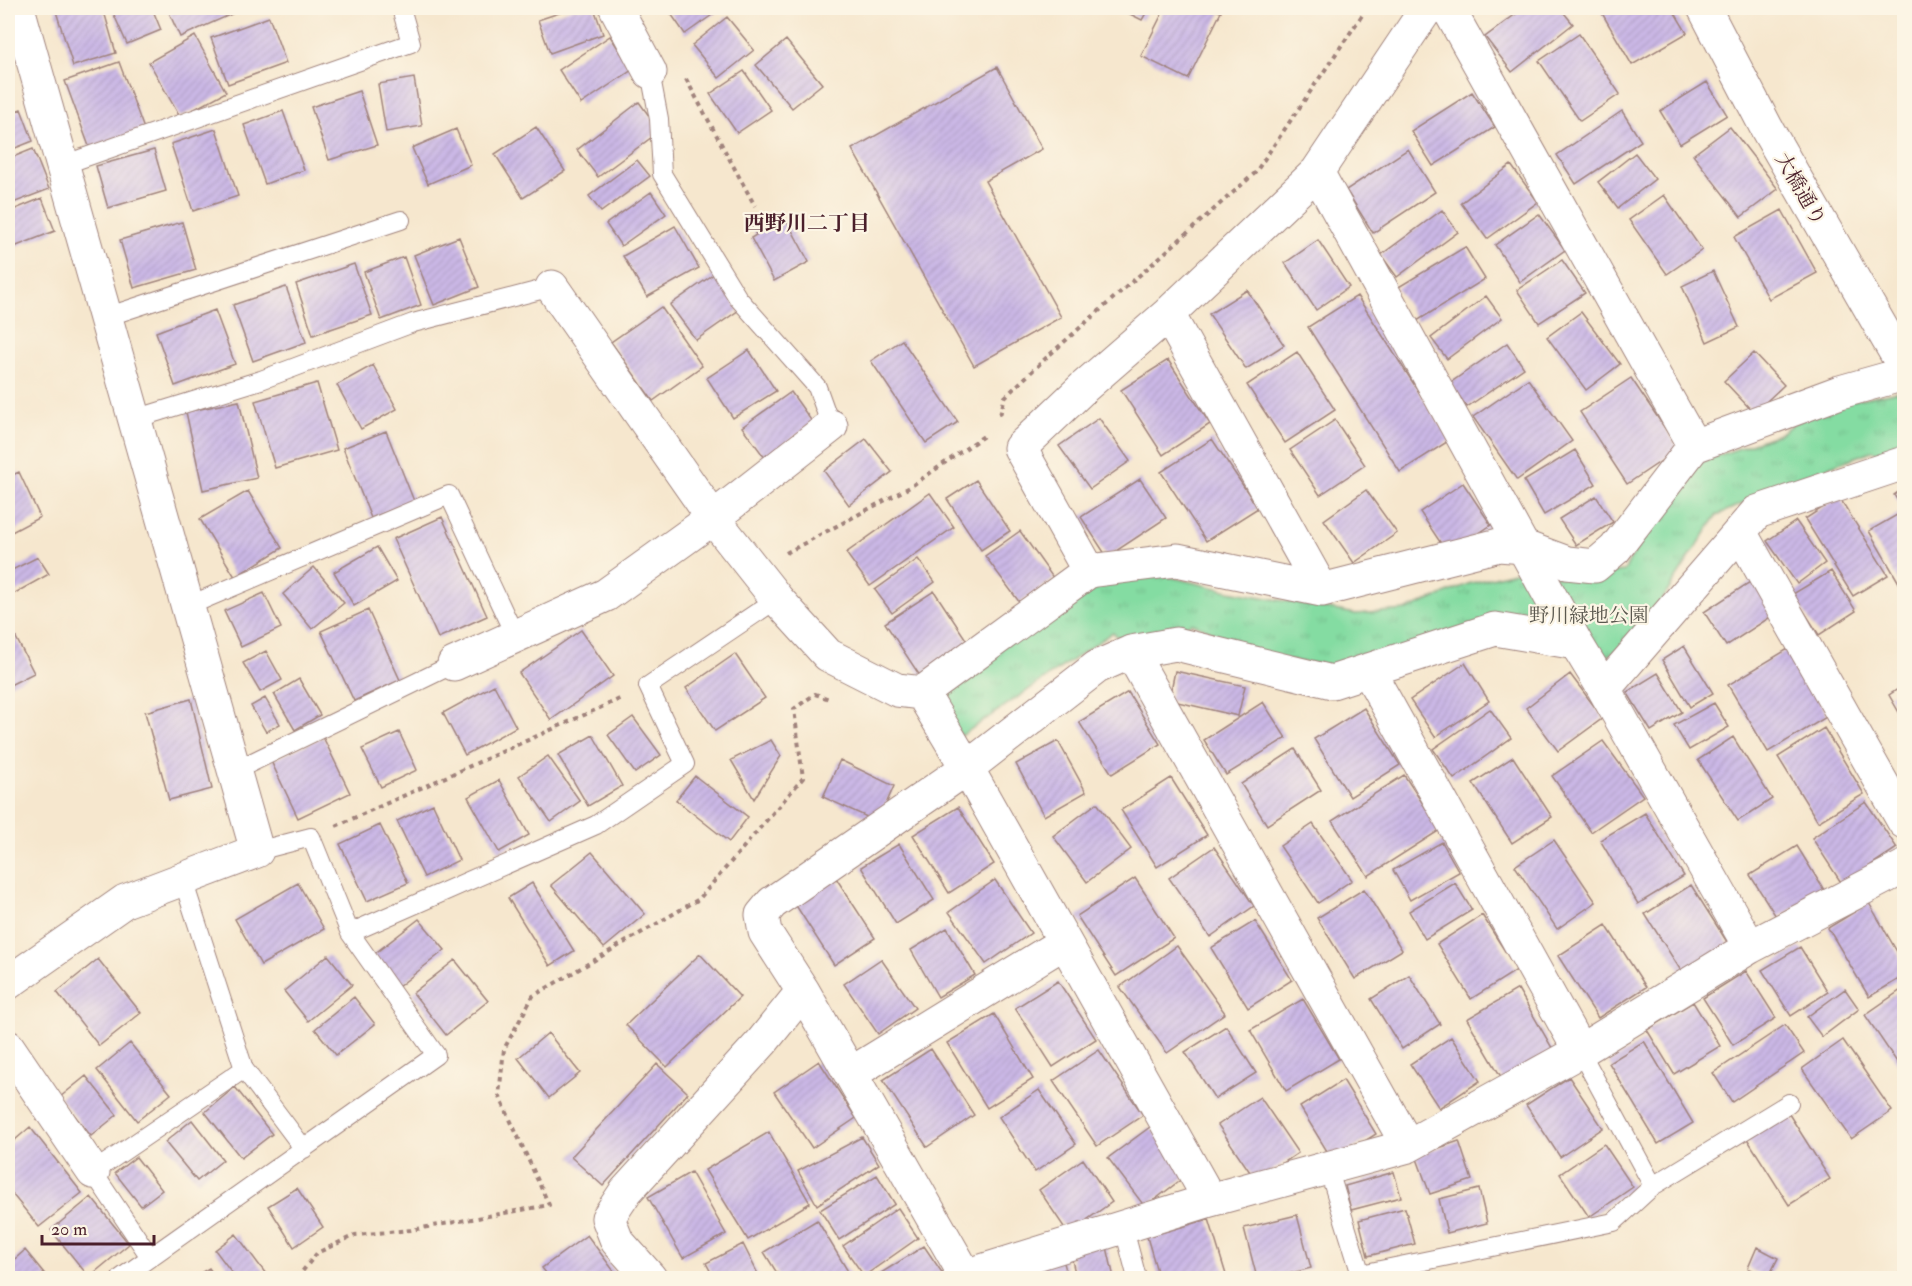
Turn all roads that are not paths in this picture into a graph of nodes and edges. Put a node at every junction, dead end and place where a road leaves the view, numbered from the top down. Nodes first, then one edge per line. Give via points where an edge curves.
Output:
1 (18, 8) edge
2 (401, 8) edge
3 (616, 8) edge
4 (1426, 8) edge
5 (1448, 8) edge
6 (1704, 8) edge
7 (666, 71) joint
8 (63, 165) junction
9 (1317, 172) junction
10 (401, 220) dead end
11 (552, 287) joint
12 (1168, 314) junction
13 (106, 317) junction
14 (1905, 367) edge
15 (1905, 374) edge
16 (135, 418) junction
17 (831, 426) joint
18 (1694, 446) junction
19 (1905, 463) edge
20 (713, 518) junction
21 (1740, 532) junction
22 (1524, 547) junction
23 (1089, 571) junction
24 (1322, 590) junction
25 (777, 599) junction
26 (188, 606) junction
27 (515, 636) junction
28 (1576, 643) junction
29 (1131, 652) junction
30 (454, 664) joint
31 (1368, 670) junction
32 (1604, 689) junction
33 (922, 693) junction
34 (967, 768) junction
35 (234, 771) junction
36 (1905, 822) edge
37 (257, 851) junction
38 (1905, 867) edge
39 (183, 880) junction
40 (350, 933) junction
41 (1063, 943) junction
42 (1750, 947) junction
43 (8, 983) edge
44 (803, 991) junction
45 (8, 1047) edge
46 (1580, 1051) junction
47 (244, 1069) junction
48 (852, 1073) junction
49 (1789, 1104) dead end
50 (1408, 1146) junction
51 (304, 1149) junction
52 (1328, 1168) junction
53 (93, 1172) junction
54 (1653, 1186) junction
55 (1210, 1200) junction
56 (1124, 1229) junction
57 (150, 1257) junction
58 (1362, 1276) edge
59 (963, 1277) edge
60 (121, 1278) edge
61 (650, 1278) edge
62 (1137, 1278) edge

1 - 8 street
2 - 8 lane via 411,43
3 - 7 street
4 - 9 street
5 - 18 street
6 - 14 street, 大橋通り via 1767,129
7 - 17 lane via 659,118 662,174 738,298 817,387
8 - 13 street
9 - 12 street
9 - 22 street
10 - 13 lane
11 - 16 lane via 413,322 261,380
11 - 20 street
12 - 23 street via 1020,448
12 - 24 street
13 - 16 street
15 - 18 street via 1840,392
16 - 26 street
17 - 20 street
18 - 22 street via 1615,549 1595,566 1567,563
19 - 21 street via 1757,512
20 - 25 street
20 - 27 street via 606,595
21 - 32 street
21 - 36 street
22 - 24 street via 1499,545
22 - 28 street
23 - 24 street via 1177,560
23 - 33 street
25 - 33 street via 828,655 897,690
25 - 40 lane via 648,686 685,764 596,825
26 - 27 lane via 449,495
26 - 35 street
27 - 30 street
28 - 31 street via 1495,629
28 - 32 street
29 - 31 street via 1176,644 1332,682
29 - 34 street via 1097,667
29 - 50 street
30 - 35 lane
31 - 46 street
32 - 42 street
33 - 34 street
34 - 41 street
34 - 44 street via 772,903 762,915 765,932
35 - 37 street
37 - 39 street
37 - 40 lane via 311,837
38 - 42 street
39 - 43 street via 125,901
39 - 47 lane
40 - 51 lane via 436,1055
41 - 48 street
41 - 55 street
42 - 46 street
44 - 48 street
44 - 61 street via 762,1042 626,1191 608,1218 617,1241
45 - 53 street
46 - 50 street
46 - 54 lane
47 - 51 lane
47 - 53 lane
48 - 59 street
49 - 54 lane
50 - 52 street
51 - 57 lane
52 - 55 street
52 - 58 lane
53 - 57 lane
54 - 58 lane via 1614,1222
55 - 56 street
56 - 59 street
56 - 62 lane
57 - 60 lane

